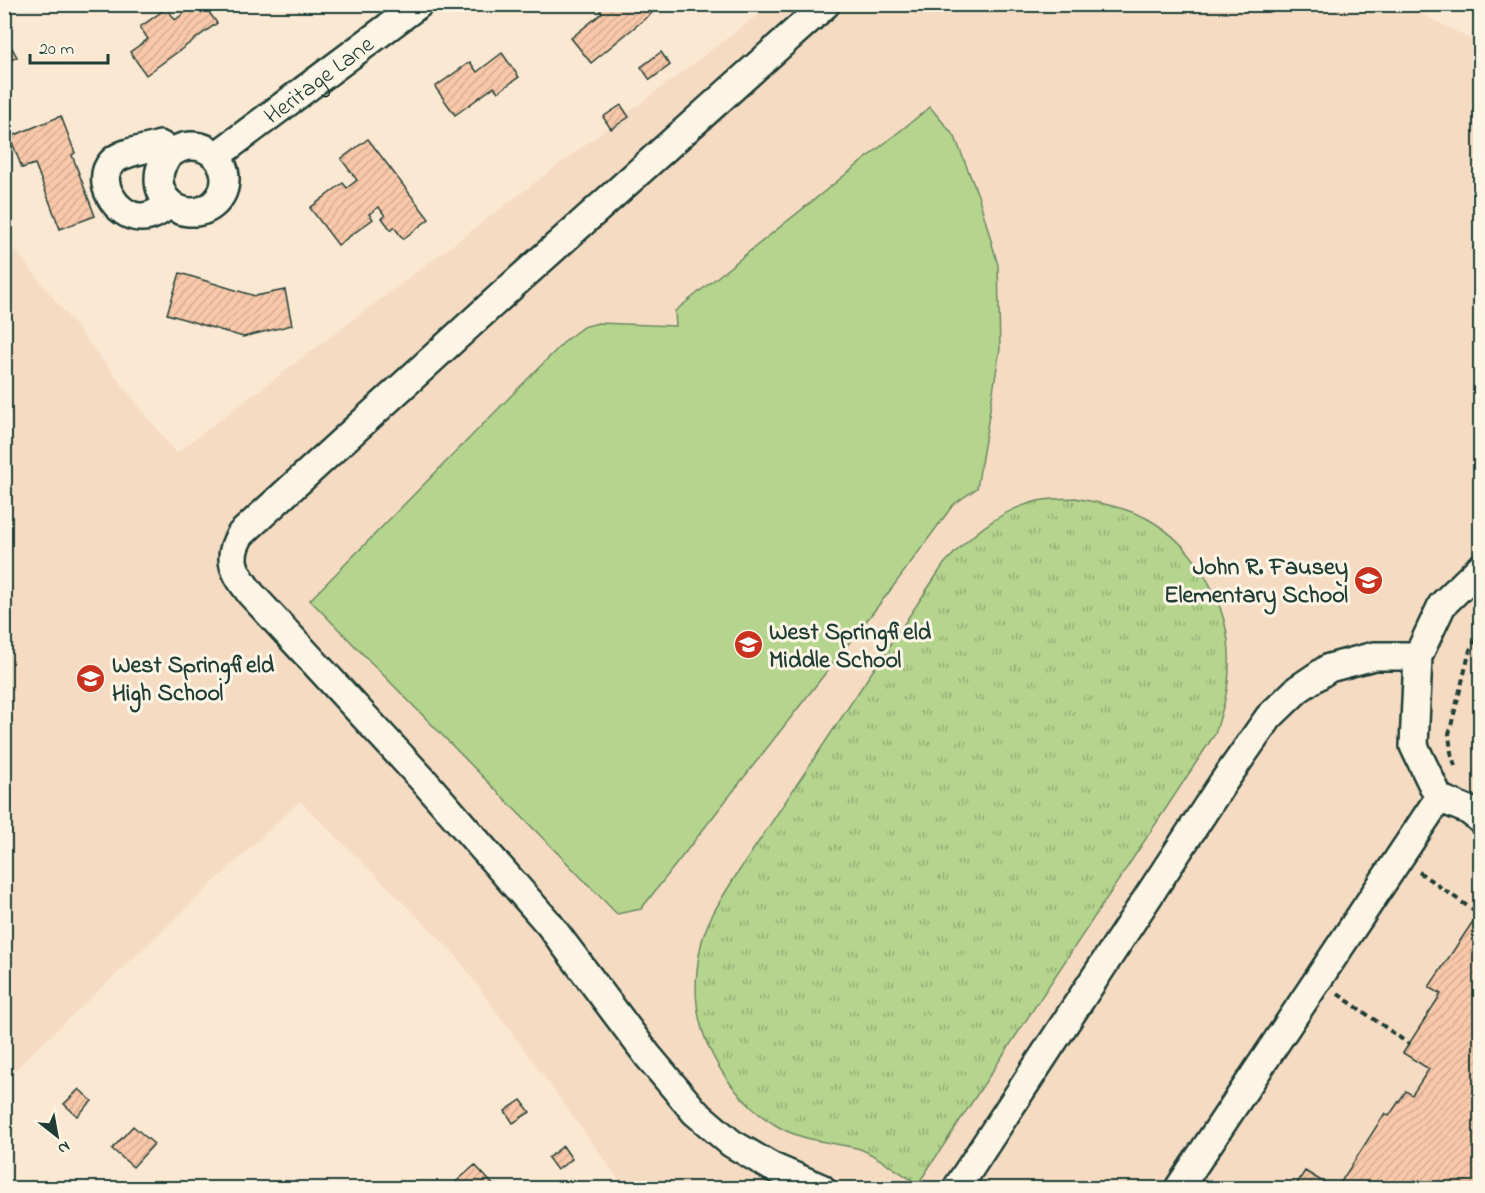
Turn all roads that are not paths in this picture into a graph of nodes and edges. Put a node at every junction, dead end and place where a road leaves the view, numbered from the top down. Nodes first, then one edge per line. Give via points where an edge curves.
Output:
1 (419, 4) edge
2 (826, 4) edge
3 (171, 153) junction
4 (216, 156) junction
5 (170, 204) junction
6 (1480, 568) edge
7 (1418, 656) junction
8 (1439, 798) junction
9 (1480, 819) edge
10 (821, 1188) edge
11 (957, 1188) edge
12 (1179, 1188) edge

1 - 4 street, Heritage Lane
2 - 10 street via 241,534 232,557 251,594 549,924 695,1112 731,1143 772,1167
3 - 4 street via 196,146
3 - 5 street via 159,176 161,192
3 - 5 street via 160,146 124,154 111,162 104,176 116,204 139,218
4 - 5 street via 225,177 215,203 195,212
6 - 7 street via 1442,605
7 - 8 street via 1414,746
7 - 11 street via 1374,656 1329,668 1298,689 1269,717
8 - 9 street
8 - 12 street

